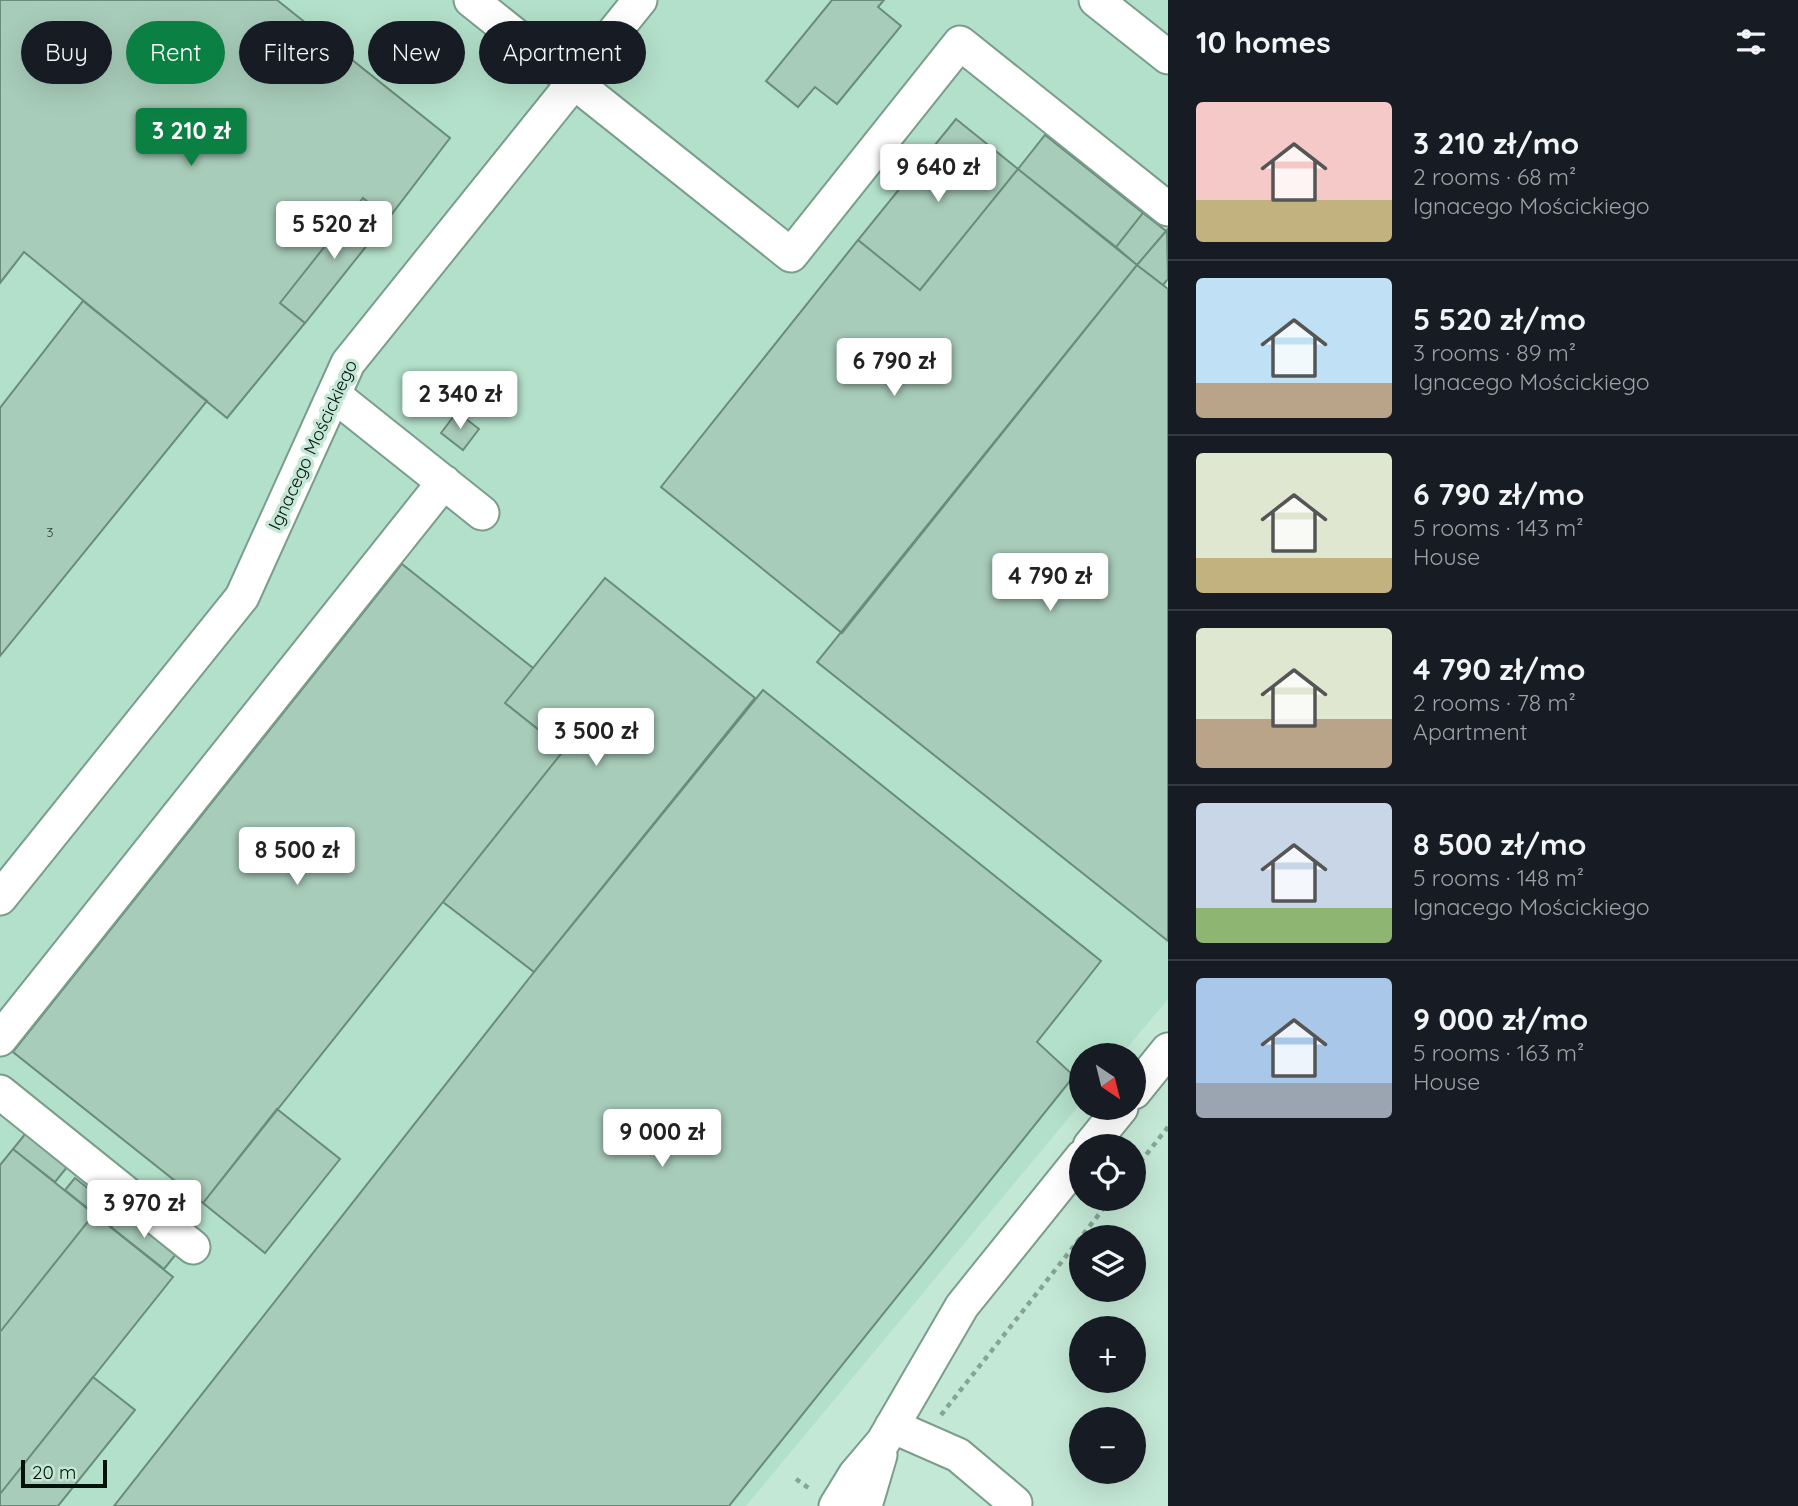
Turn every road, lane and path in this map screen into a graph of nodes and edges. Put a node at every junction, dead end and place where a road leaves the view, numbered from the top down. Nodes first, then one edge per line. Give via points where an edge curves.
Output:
1 (471, 0) edge
2 (640, 0) edge
3 (1096, 0) edge
4 (497, 21) edge
5 (623, 21) edge
6 (1168, 57) edge
7 (572, 84) edge
8 (577, 84) edge
9 (1168, 209) edge
10 (334, 395) junction
11 (444, 482) junction
12 (482, 513) dead end
13 (0, 898) edge
14 (0, 1039) edge
15 (1168, 1049) edge
16 (1146, 1077) edge
17 (0, 1092) edge
18 (1111, 1120) edge
19 (1168, 1127) edge
20 (1100, 1134) edge
21 (1146, 1155) edge
22 (1069, 1173) edge
23 (1101, 1211) edge
24 (193, 1247) dead end
25 (972, 1373) dead end
26 (887, 1434) junction
27 (1015, 1503) dead end
28 (836, 1506) edge
29 (865, 1506) edge

1 - 4 street
2 - 5 street, Ignacego Mościckiego
3 - 6 street
7 - 10 street, Ignacego Mościckiego via 348,363
8 - 9 street via 791,255 960,43
10 - 11 street
10 - 13 street, Ignacego Mościckiego via 242,597
11 - 12 street
11 - 14 street
15 - 16 street
17 - 24 street
18 - 20 street
19 - 21 path
22 - 26 street via 962,1306
23 - 25 path
26 - 27 street via 958,1455
26 - 28 street
26 - 29 street

